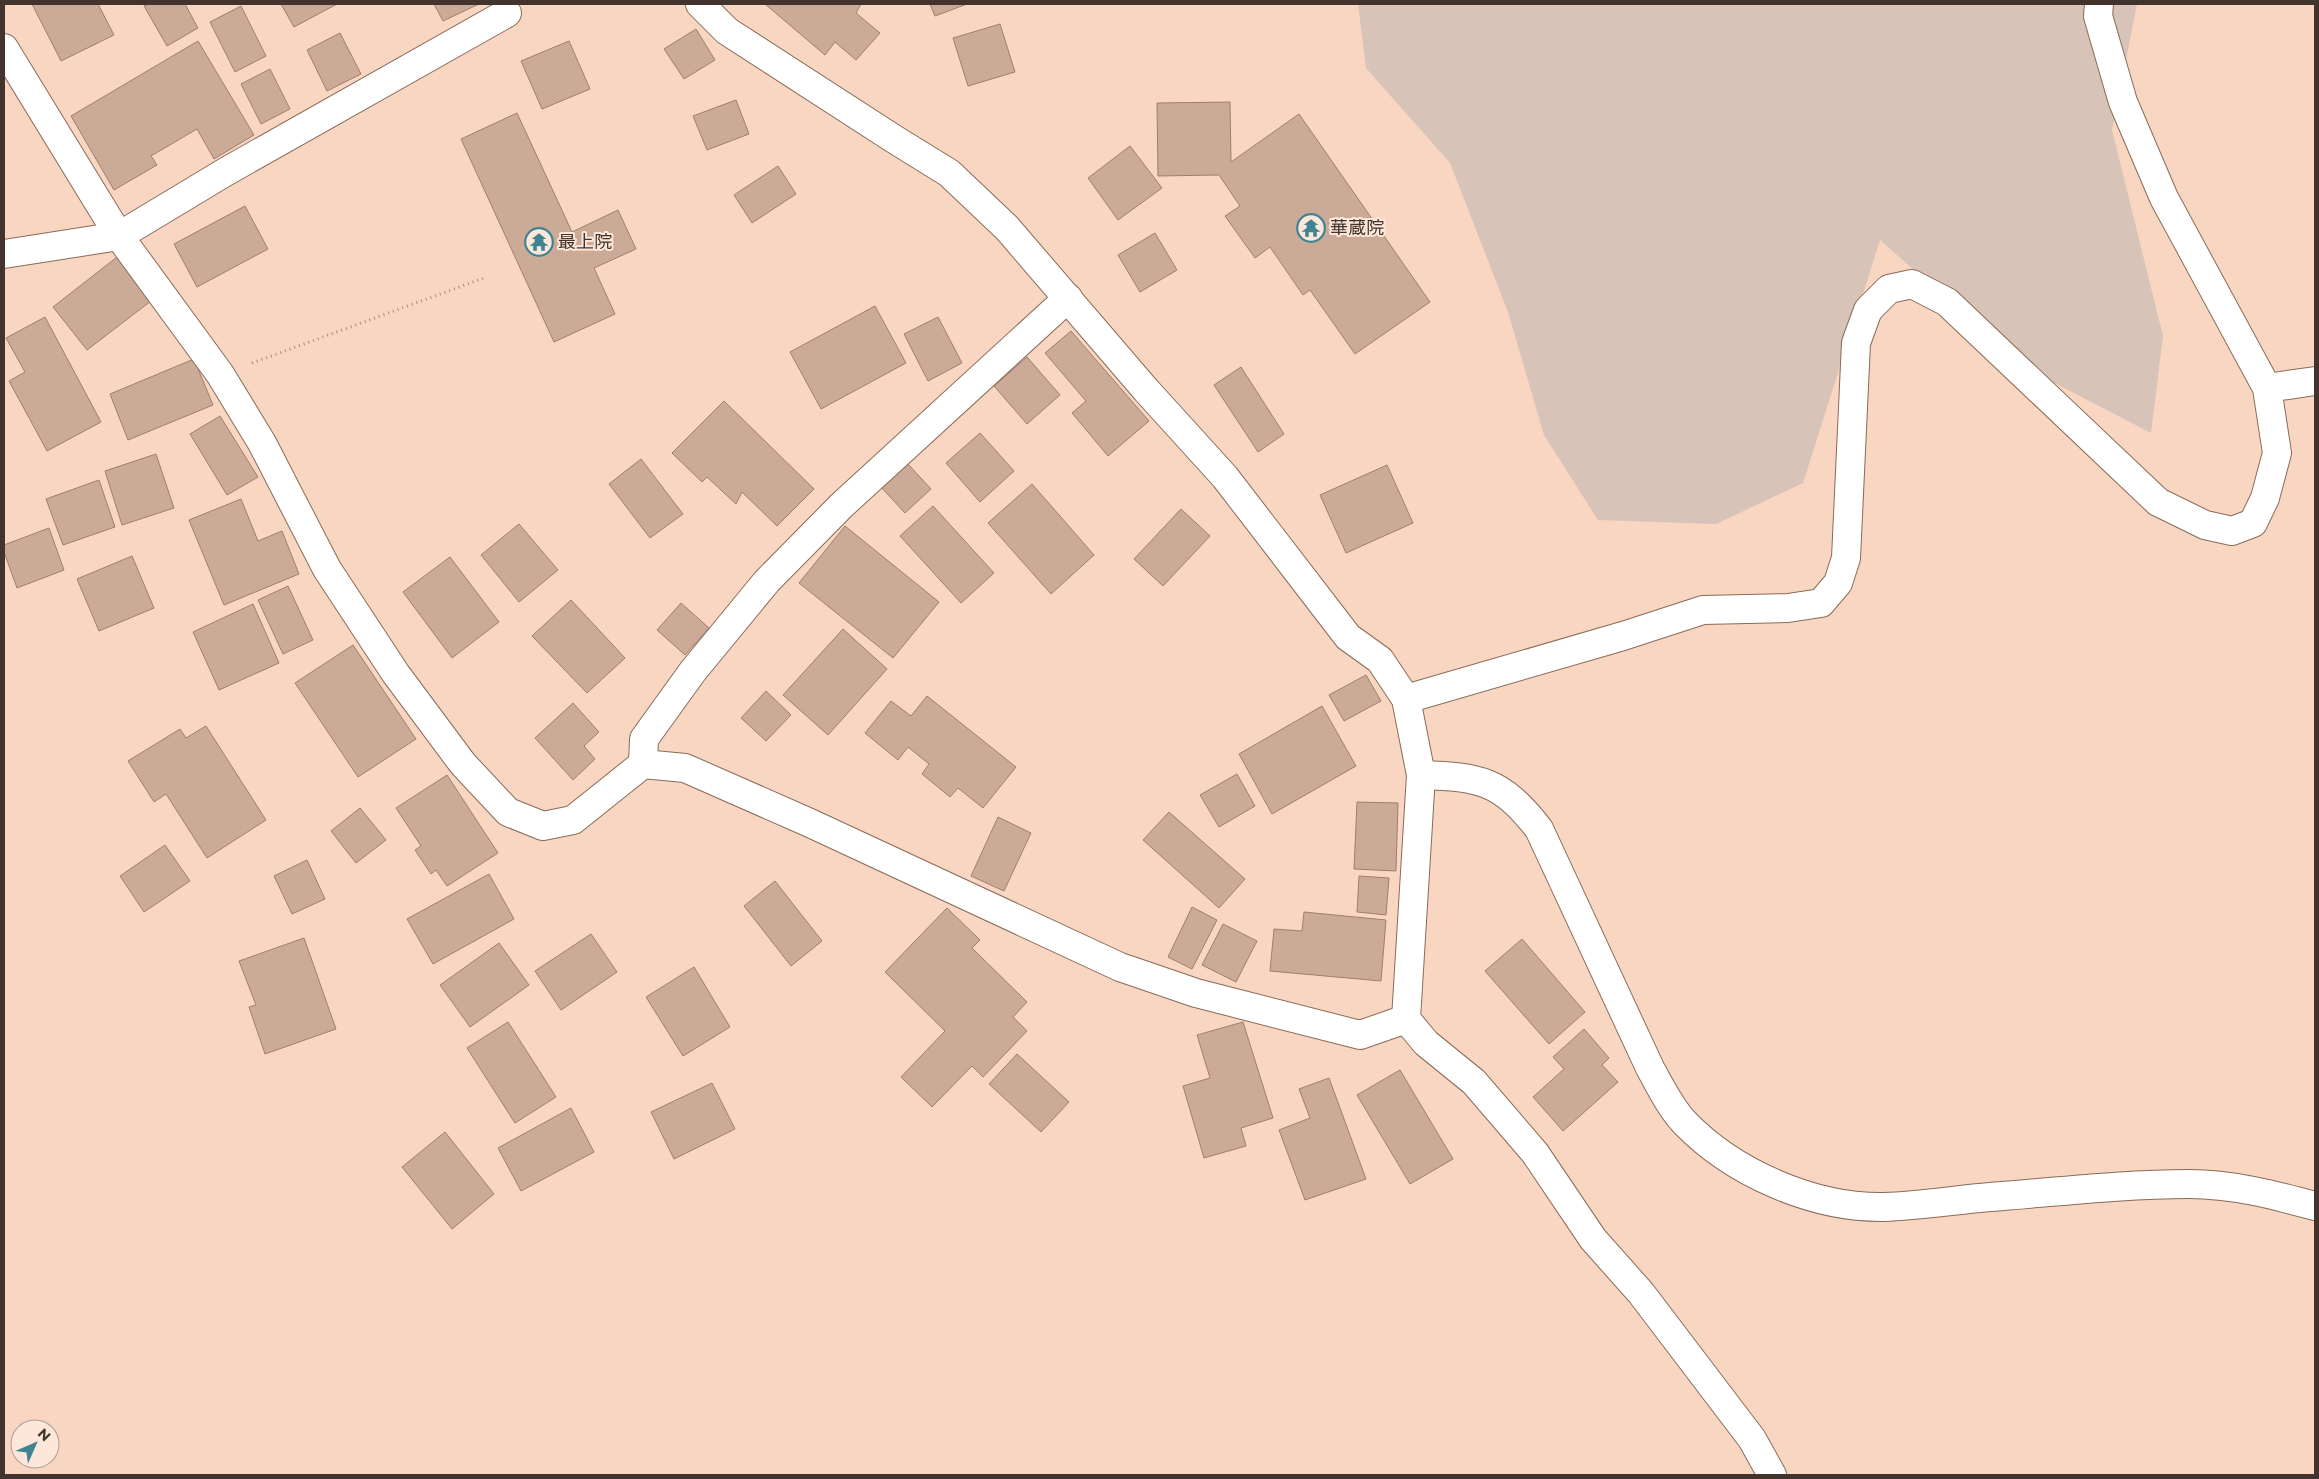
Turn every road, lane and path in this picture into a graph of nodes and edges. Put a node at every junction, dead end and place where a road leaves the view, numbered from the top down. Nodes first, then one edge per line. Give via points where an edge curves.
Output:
1 (700, 4) edge
2 (2099, 4) edge
3 (508, 13) dead end
4 (4, 48) edge
5 (119, 236) junction
6 (4, 254) edge
7 (484, 278) dead end
8 (1068, 298) junction
9 (220, 374) junction
10 (2315, 381) edge
11 (2267, 388) junction
12 (1406, 699) junction
13 (643, 764) junction
14 (1421, 774) junction
15 (1406, 1019) junction
16 (2315, 1206) edge
17 (1772, 1475) edge

1 - 8 lane via 727,31 949,172 1007,228
2 - 11 lane via 2098,16 2123,102 2164,198
3 - 5 lane via 227,171
4 - 5 lane
5 - 6 lane
5 - 9 lane
7 - 9 path
8 - 12 lane via 1225,477 1348,637 1380,660
8 - 13 lane via 842,505 767,581 693,671 644,739
9 - 13 lane via 262,443 327,569 396,674 452,749 508,812 543,826 572,820
10 - 11 lane
11 - 12 lane via 2277,453 2265,498 2253,523 2232,531 2205,525 2158,502 1947,302 1912,284 1889,289 1868,310 1856,343 1846,558 1838,583 1821,603 1788,608 1703,610
12 - 14 lane
13 - 15 lane via 685,768 1120,967 1196,993 1360,1035
14 - 15 lane
14 - 16 lane via 1456,776 1490,783 1521,806 1539,829 1650,1068 1668,1099 1683,1121 1705,1141 1731,1162 1764,1179 1808,1195 1883,1207 2190,1184 2266,1192
15 - 17 lane via 1426,1043 1474,1082 1535,1153 1593,1239 1640,1293 1752,1439

